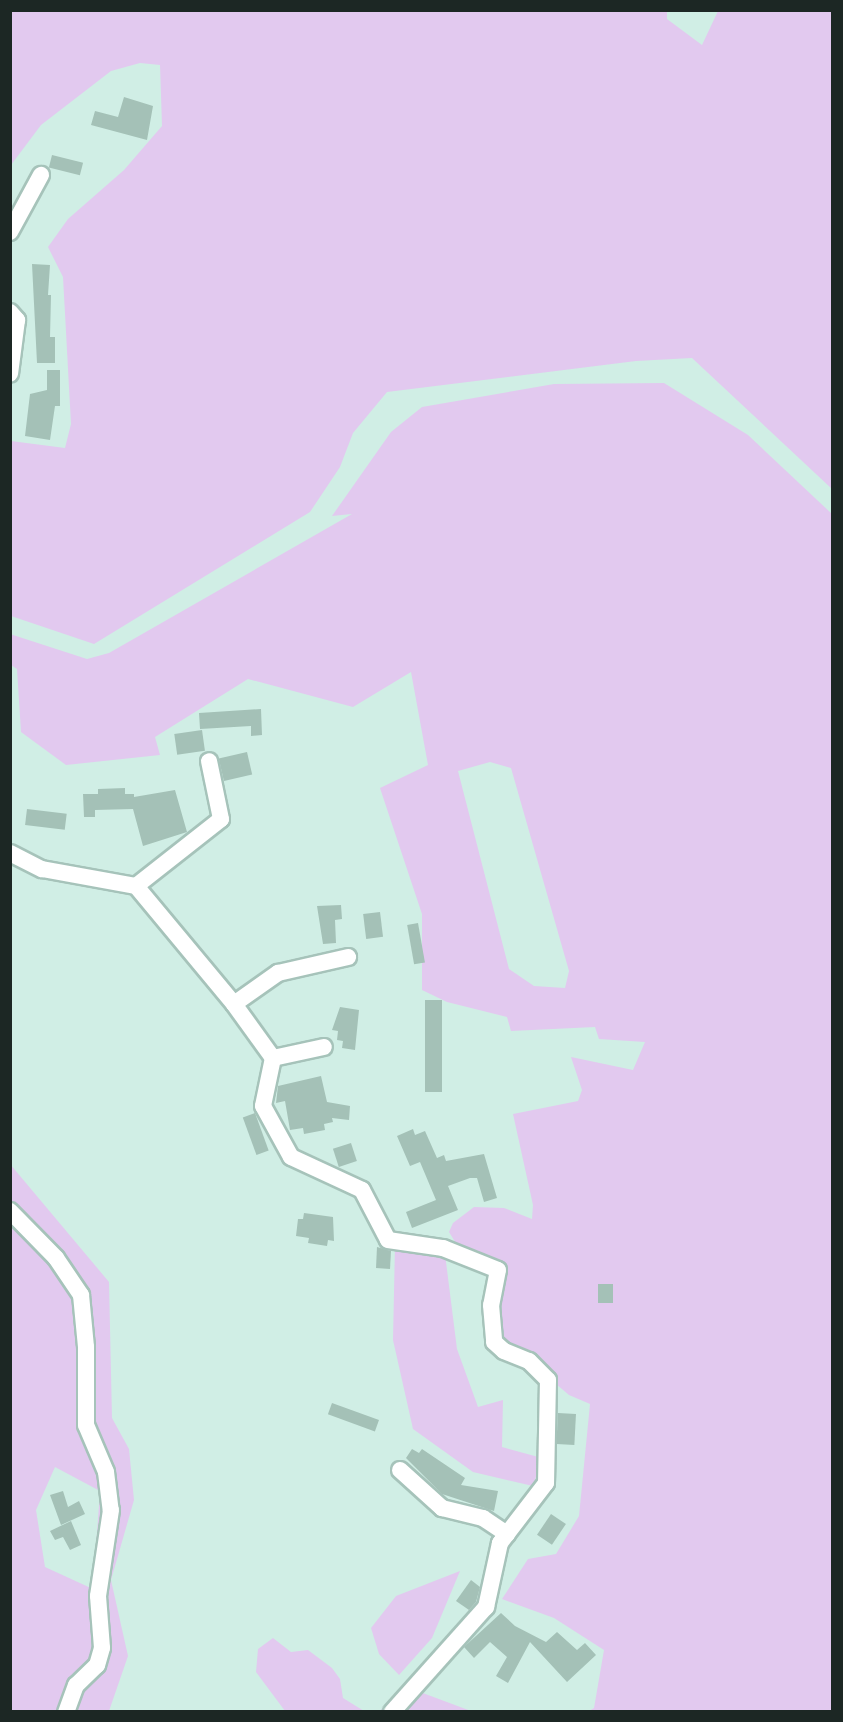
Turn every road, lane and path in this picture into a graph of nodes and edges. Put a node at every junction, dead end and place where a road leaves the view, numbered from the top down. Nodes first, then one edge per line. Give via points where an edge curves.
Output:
1 (41, 175) dead end
2 (10, 232) edge
3 (10, 312) edge
4 (10, 374) edge
5 (209, 761) dead end
6 (10, 853) edge
7 (136, 886) junction
8 (348, 957) dead end
9 (234, 1004) junction
10 (324, 1047) dead end
11 (273, 1058) junction
12 (10, 1211) edge
13 (400, 1470) dead end
14 (507, 1534) junction
15 (66, 1712) edge
16 (392, 1712) edge

1 - 2 street
3 - 4 street via 16,320
5 - 7 street via 221,819
6 - 7 street via 42,869
7 - 9 street
8 - 9 street via 278,973
9 - 11 street
10 - 11 street
11 - 14 street via 263,1106 291,1157 362,1190 388,1240 443,1248 498,1270 491,1305 494,1342 504,1351 529,1361 548,1380 546,1483
12 - 15 street via 56,1258 81,1295 86,1425 99,1447 111,1510 98,1596 102,1648 97,1665 76,1685
13 - 14 street via 442,1508 483,1518
14 - 16 street via 500,1543 486,1607

